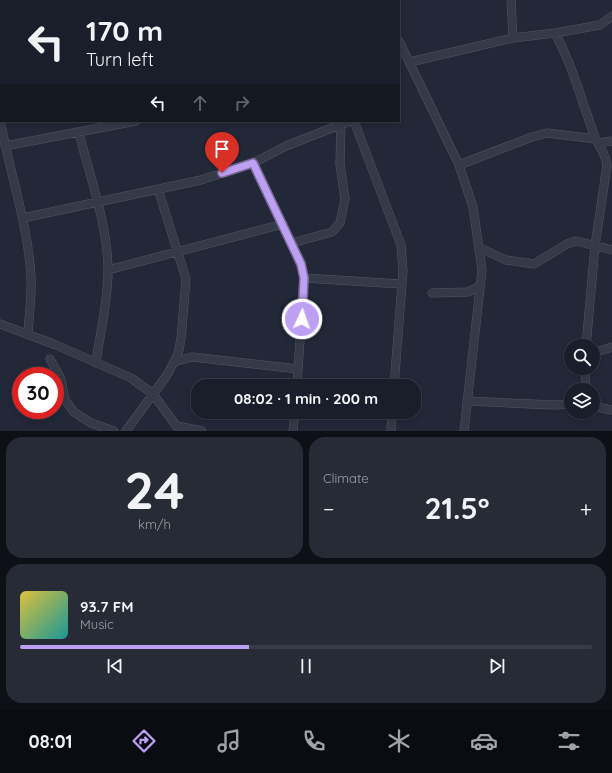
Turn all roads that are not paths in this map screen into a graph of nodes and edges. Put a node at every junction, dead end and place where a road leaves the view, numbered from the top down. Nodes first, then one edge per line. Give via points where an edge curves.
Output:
1 (512, 0) edge
2 (612, 16) edge
3 (555, 33) junction
4 (513, 38) junction
5 (400, 43) edge
6 (410, 62) junction
7 (1, 122) edge
8 (131, 122) edge
9 (348, 122) edge
10 (354, 122) edge
11 (341, 125) junction
12 (78, 133) junction
13 (597, 141) junction
14 (612, 141) edge
15 (5, 146) junction
16 (253, 163) junction
17 (459, 165) junction
18 (158, 189) junction
19 (97, 201) junction
20 (22, 218) junction
21 (283, 224) junction
22 (292, 243) junction
23 (595, 246) junction
24 (480, 248) junction
25 (612, 250) edge
26 (177, 252) junction
27 (108, 270) junction
28 (304, 278) junction
29 (401, 284) junction
30 (480, 286) junction
31 (432, 293) dead end
32 (0, 324) edge
33 (28, 334) junction
34 (587, 339) edge
35 (180, 346) junction
36 (612, 347) edge
37 (600, 351) edge
38 (188, 357) junction
39 (50, 359) dead end
40 (174, 362) junction
41 (96, 363) junction
42 (298, 370) junction
43 (297, 379) edge
44 (394, 379) edge
45 (154, 394) junction
46 (467, 401) junction
47 (564, 405) edge
48 (600, 407) edge
49 (612, 410) edge
50 (294, 419) edge
51 (392, 419) edge
52 (178, 428) edge
53 (114, 431) edge
54 (126, 431) edge
55 (202, 431) edge
56 (293, 431) edge
57 (391, 431) edge
58 (464, 431) edge

1 - 4 street
2 - 3 street via 600,25
3 - 4 street
3 - 13 street via 564,50
4 - 6 street
5 - 6 street
6 - 17 street
7 - 15 street
8 - 12 street
9 - 11 street
10 - 29 street via 401,245
11 - 16 street via 286,146
11 - 22 street via 340,164 345,199 340,223 332,232
12 - 15 street
12 - 19 street
13 - 14 street
13 - 17 street via 547,133
13 - 23 street via 606,155 607,165
15 - 20 street
16 - 18 street via 201,180
16 - 21 street
17 - 24 street via 472,207
18 - 19 street
18 - 26 street
19 - 20 street
19 - 27 street
20 - 33 street via 31,276
21 - 22 street
21 - 26 street
22 - 28 street
23 - 24 street via 576,241 534,264 506,260
23 - 25 street
23 - 34 street
24 - 30 street
26 - 27 street
26 - 35 street via 186,280
27 - 41 street via 107,295
28 - 29 street
28 - 42 street
29 - 44 street
30 - 31 street via 468,292
30 - 46 street
32 - 33 street
33 - 41 street
35 - 38 street
35 - 40 street
36 - 37 street
38 - 40 street
38 - 42 street
39 - 53 street via 61,379 65,400 74,412 91,423
40 - 45 street
41 - 45 street via 120,373
42 - 43 street
45 - 52 street
45 - 54 street
46 - 47 street
46 - 58 street
48 - 49 street
50 - 56 street
51 - 57 street
52 - 55 street

